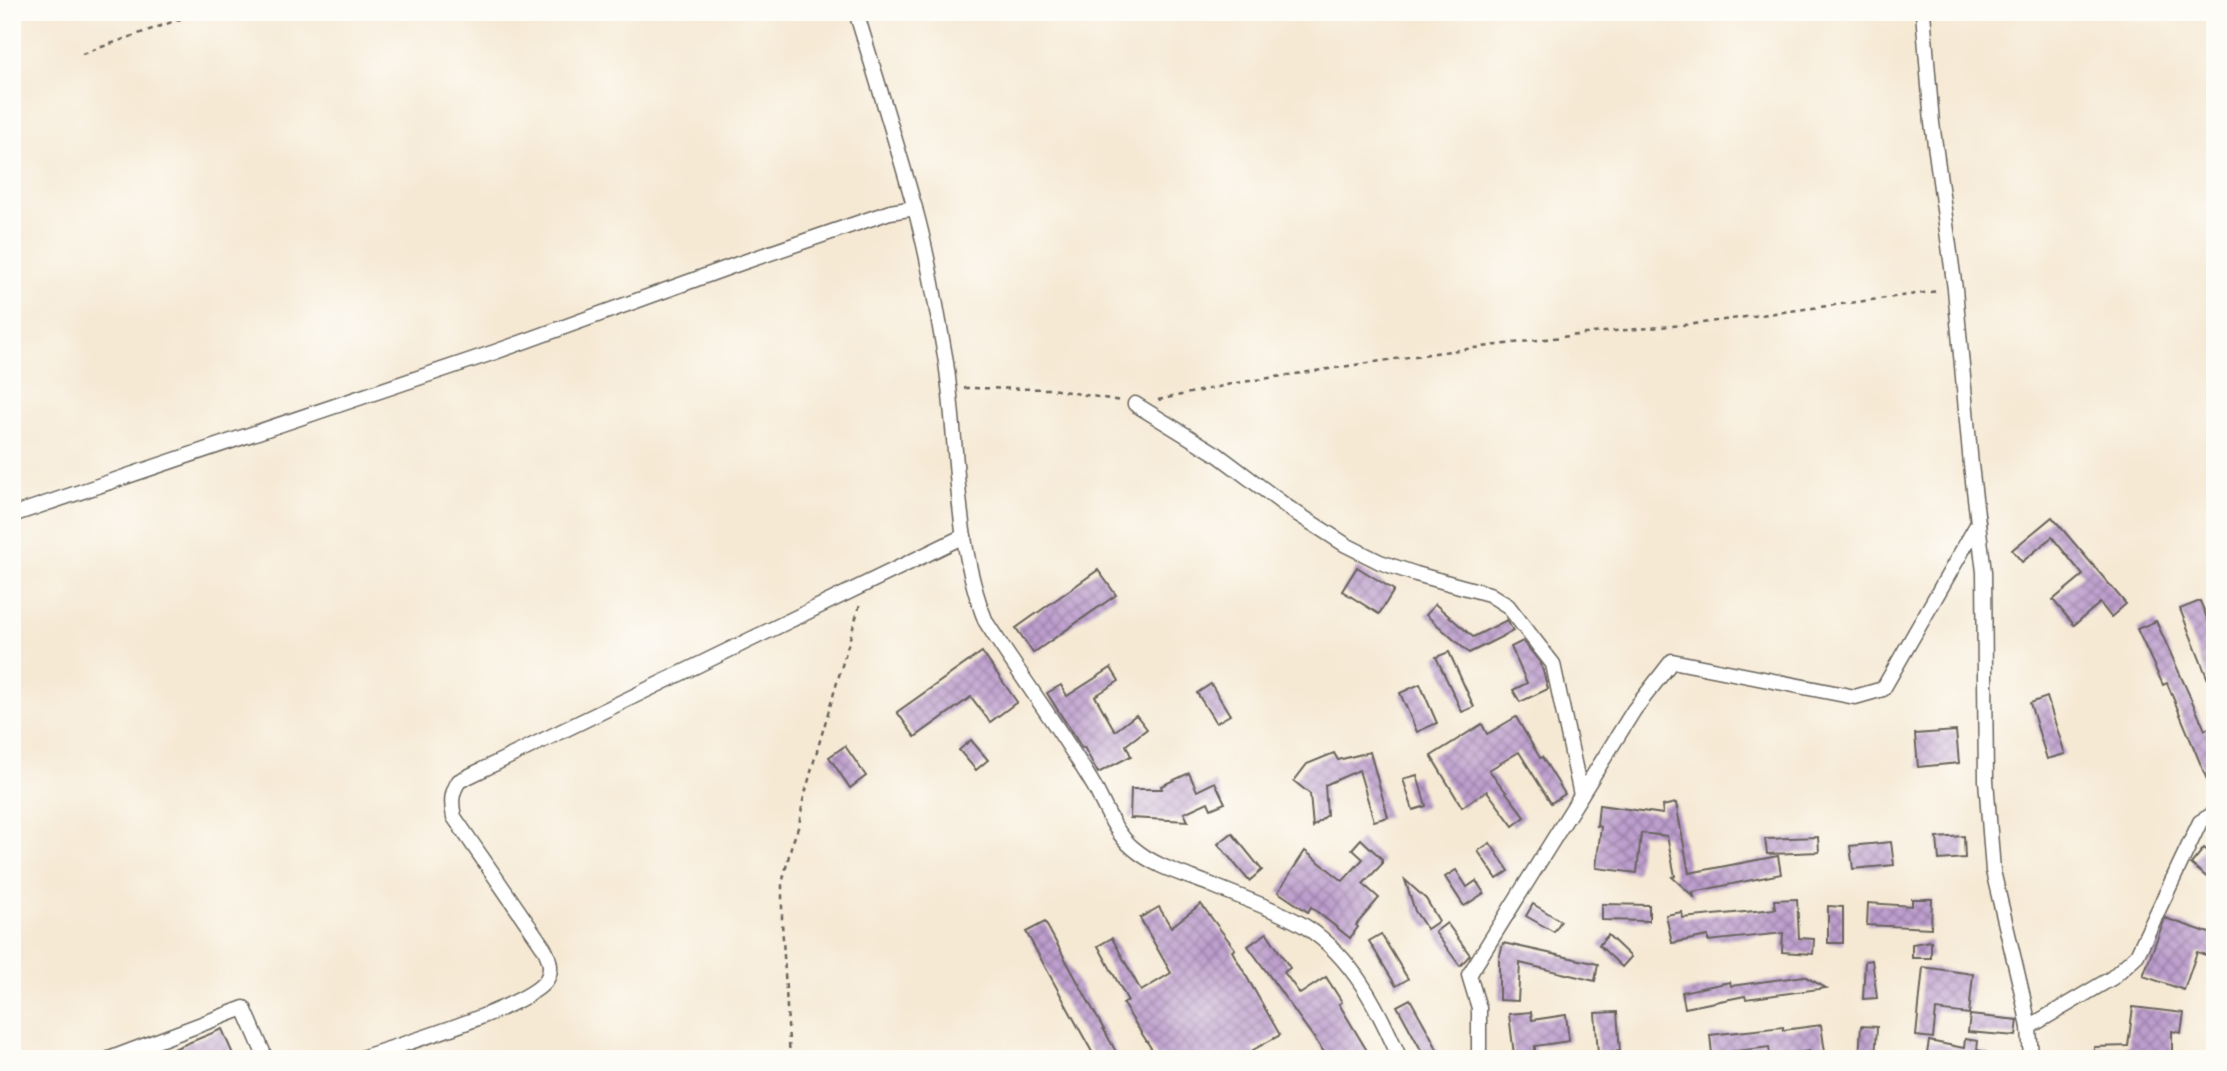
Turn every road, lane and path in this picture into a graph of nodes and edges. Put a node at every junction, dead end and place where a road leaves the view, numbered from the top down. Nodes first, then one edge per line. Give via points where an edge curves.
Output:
1 (200, 12) edge
2 (856, 12) edge
3 (1923, 12) edge
4 (82, 54) dead end
5 (915, 208) junction
6 (1955, 289) junction
7 (950, 388) junction
8 (1135, 404) junction
9 (12, 514) edge
10 (1978, 523) junction
11 (964, 536) junction
12 (859, 586) junction
13 (1581, 795) junction
14 (2215, 813) edge
15 (2029, 1027) junction
16 (789, 1058) edge
17 (108, 1059) edge
18 (266, 1059) edge
19 (358, 1059) edge
20 (1400, 1059) edge
21 (1479, 1059) edge
22 (2031, 1059) edge

1 - 4 path
2 - 5 street
3 - 6 street
5 - 7 street
5 - 9 street via 890,212 495,352
6 - 8 path via 1435,353 1236,383
6 - 10 street
7 - 8 path via 1051,389
7 - 11 street
8 - 13 street via 1218,455 1346,545 1416,575 1489,594 1508,606 1553,664
10 - 13 street via 1883,689 1855,697 1672,661 1634,710
10 - 15 street via 1984,572 1986,780 1993,871
11 - 12 street
11 - 20 street via 975,596 986,622 1094,786 1122,838 1162,867 1305,926 1325,941 1372,999
12 - 16 path via 861,599 782,884
12 - 19 street via 459,781 451,805 454,817 544,948 551,971 537,989 493,1011
13 - 21 street via 1469,975 1479,1009
14 - 15 street via 2200,822 2137,955 2112,978
15 - 22 street
17 - 18 street via 244,1008

